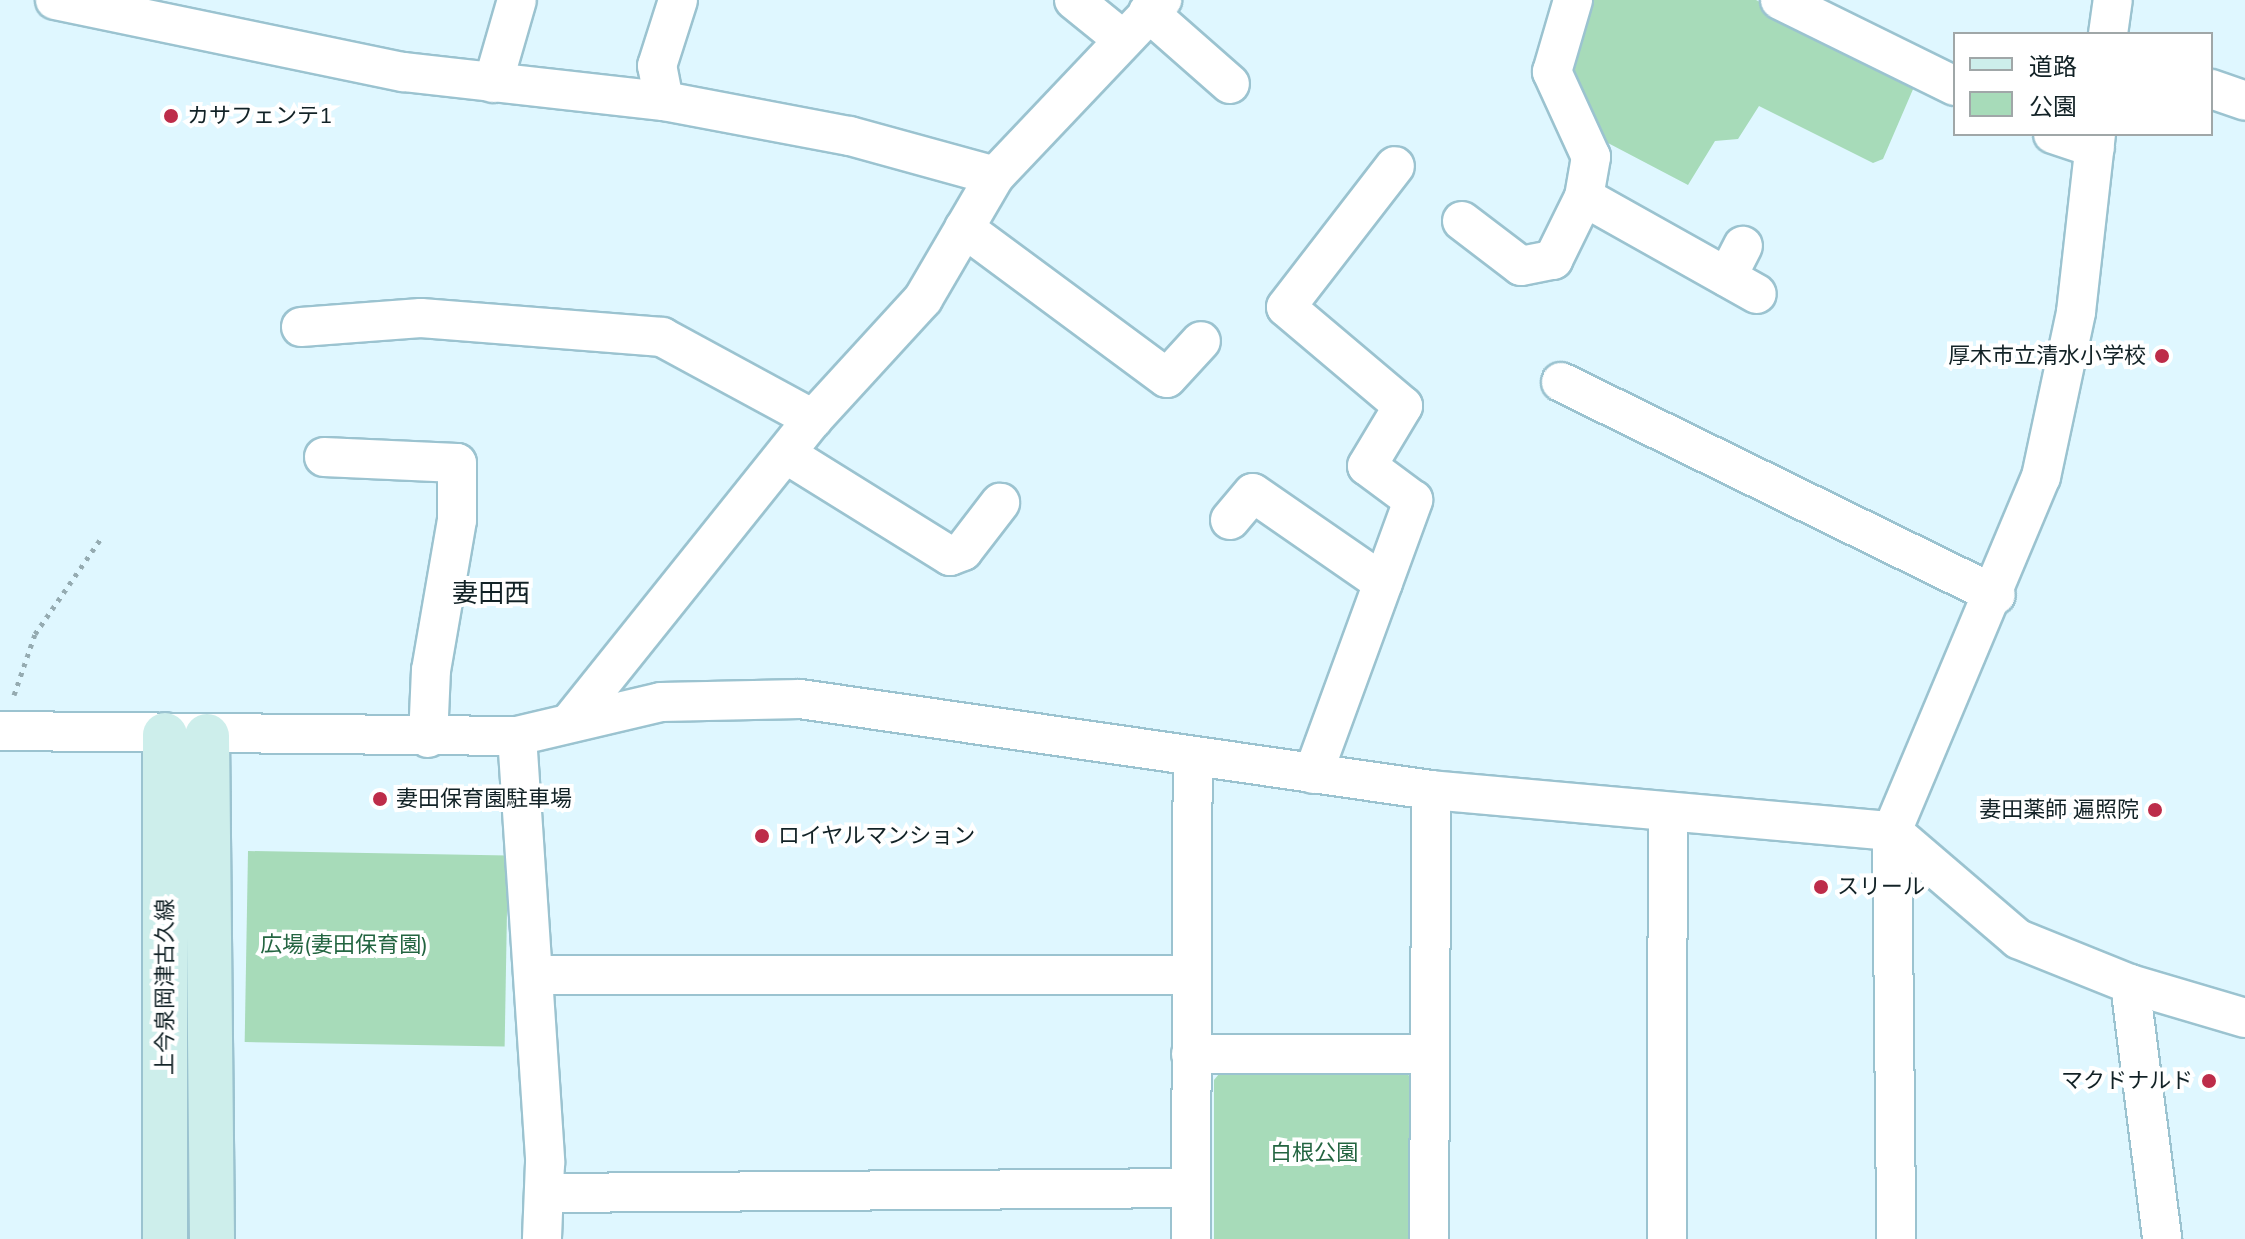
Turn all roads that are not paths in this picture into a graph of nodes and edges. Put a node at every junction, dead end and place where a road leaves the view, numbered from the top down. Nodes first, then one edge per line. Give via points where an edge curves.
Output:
1 (55, 0) edge
2 (517, 0) edge
3 (678, 0) edge
4 (1074, 0) edge
5 (1573, 0) edge
6 (1780, 0) edge
7 (2113, 0) edge
8 (1155, 6) edge
9 (143, 10) edge
10 (2108, 32) edge
11 (1121, 38) junction
12 (493, 83) junction
13 (1230, 84) dead end
14 (1953, 85) edge
15 (2213, 90) edge
16 (664, 101) junction
17 (2245, 101) edge
18 (2065, 136) edge
19 (2096, 141) edge
20 (1395, 166) dead end
21 (995, 176) junction
22 (1584, 197) junction
23 (1462, 221) dead end
24 (964, 228) junction
25 (1742, 272) dead end
26 (301, 327) dead end
27 (1201, 341) dead end
28 (1561, 382) dead end
29 (813, 419) junction
30 (786, 454) junction
31 (324, 457) dead end
32 (1252, 493) dead end
33 (1000, 503) dead end
34 (1383, 583) junction
35 (1996, 595) junction
36 (570, 722) junction
37 (3, 731) edge
38 (186, 735) junction
39 (517, 736) junction
40 (428, 738) junction
41 (1193, 758) junction
42 (1313, 774) junction
43 (1431, 790) junction
44 (1668, 812) junction
45 (1892, 831) junction
46 (535, 975) junction
47 (1192, 975) junction
48 (2130, 984) junction
49 (2245, 1018) edge
50 (1191, 1054) junction
51 (1430, 1054) junction
52 (1191, 1188) junction
53 (545, 1193) junction
54 (165, 1239) edge
55 (212, 1239) edge
56 (542, 1239) edge
57 (1191, 1239) edge
58 (1429, 1239) edge
59 (1667, 1239) edge
60 (1896, 1239) edge
61 (2162, 1239) edge

1 - 9 street
2 - 12 street
3 - 16 street via 657,66
4 - 11 street
5 - 22 street via 1552,72 1591,157
6 - 14 street
7 - 10 street
8 - 11 street
8 - 13 street
9 - 12 street
11 - 21 street
12 - 16 street
15 - 17 street
16 - 21 street via 850,136
18 - 19 street
19 - 35 street via 2076,312 2041,477
20 - 34 street via 1286,307 1403,406 1367,466 1413,500
21 - 24 street
22 - 23 street via 1553,260 1521,266
22 - 25 street
24 - 27 street via 1167,378
24 - 29 street via 923,299
26 - 29 street via 421,318 627,350 662,337
28 - 35 street
29 - 30 street
30 - 33 street via 950,556 963,551
30 - 36 street
31 - 40 street via 457,463 457,520 431,670
32 - 34 street
34 - 42 street
35 - 45 street via 1975,626
36 - 39 street
36 - 41 street via 661,702 800,699
37 - 38 street
38 - 40 street
38 - 54 street, 上今泉岡津古久線
38 - 55 street, 上今泉岡津古久線
39 - 40 street
39 - 46 street
41 - 42 street
41 - 47 street
42 - 43 street
43 - 44 street
43 - 51 street
44 - 45 street
44 - 59 street
45 - 48 street via 2018,939
45 - 60 street
46 - 47 street
46 - 53 street
47 - 50 street
48 - 49 street
48 - 61 street
50 - 51 street
50 - 52 street
51 - 58 street
52 - 53 street
52 - 57 street
53 - 56 street

